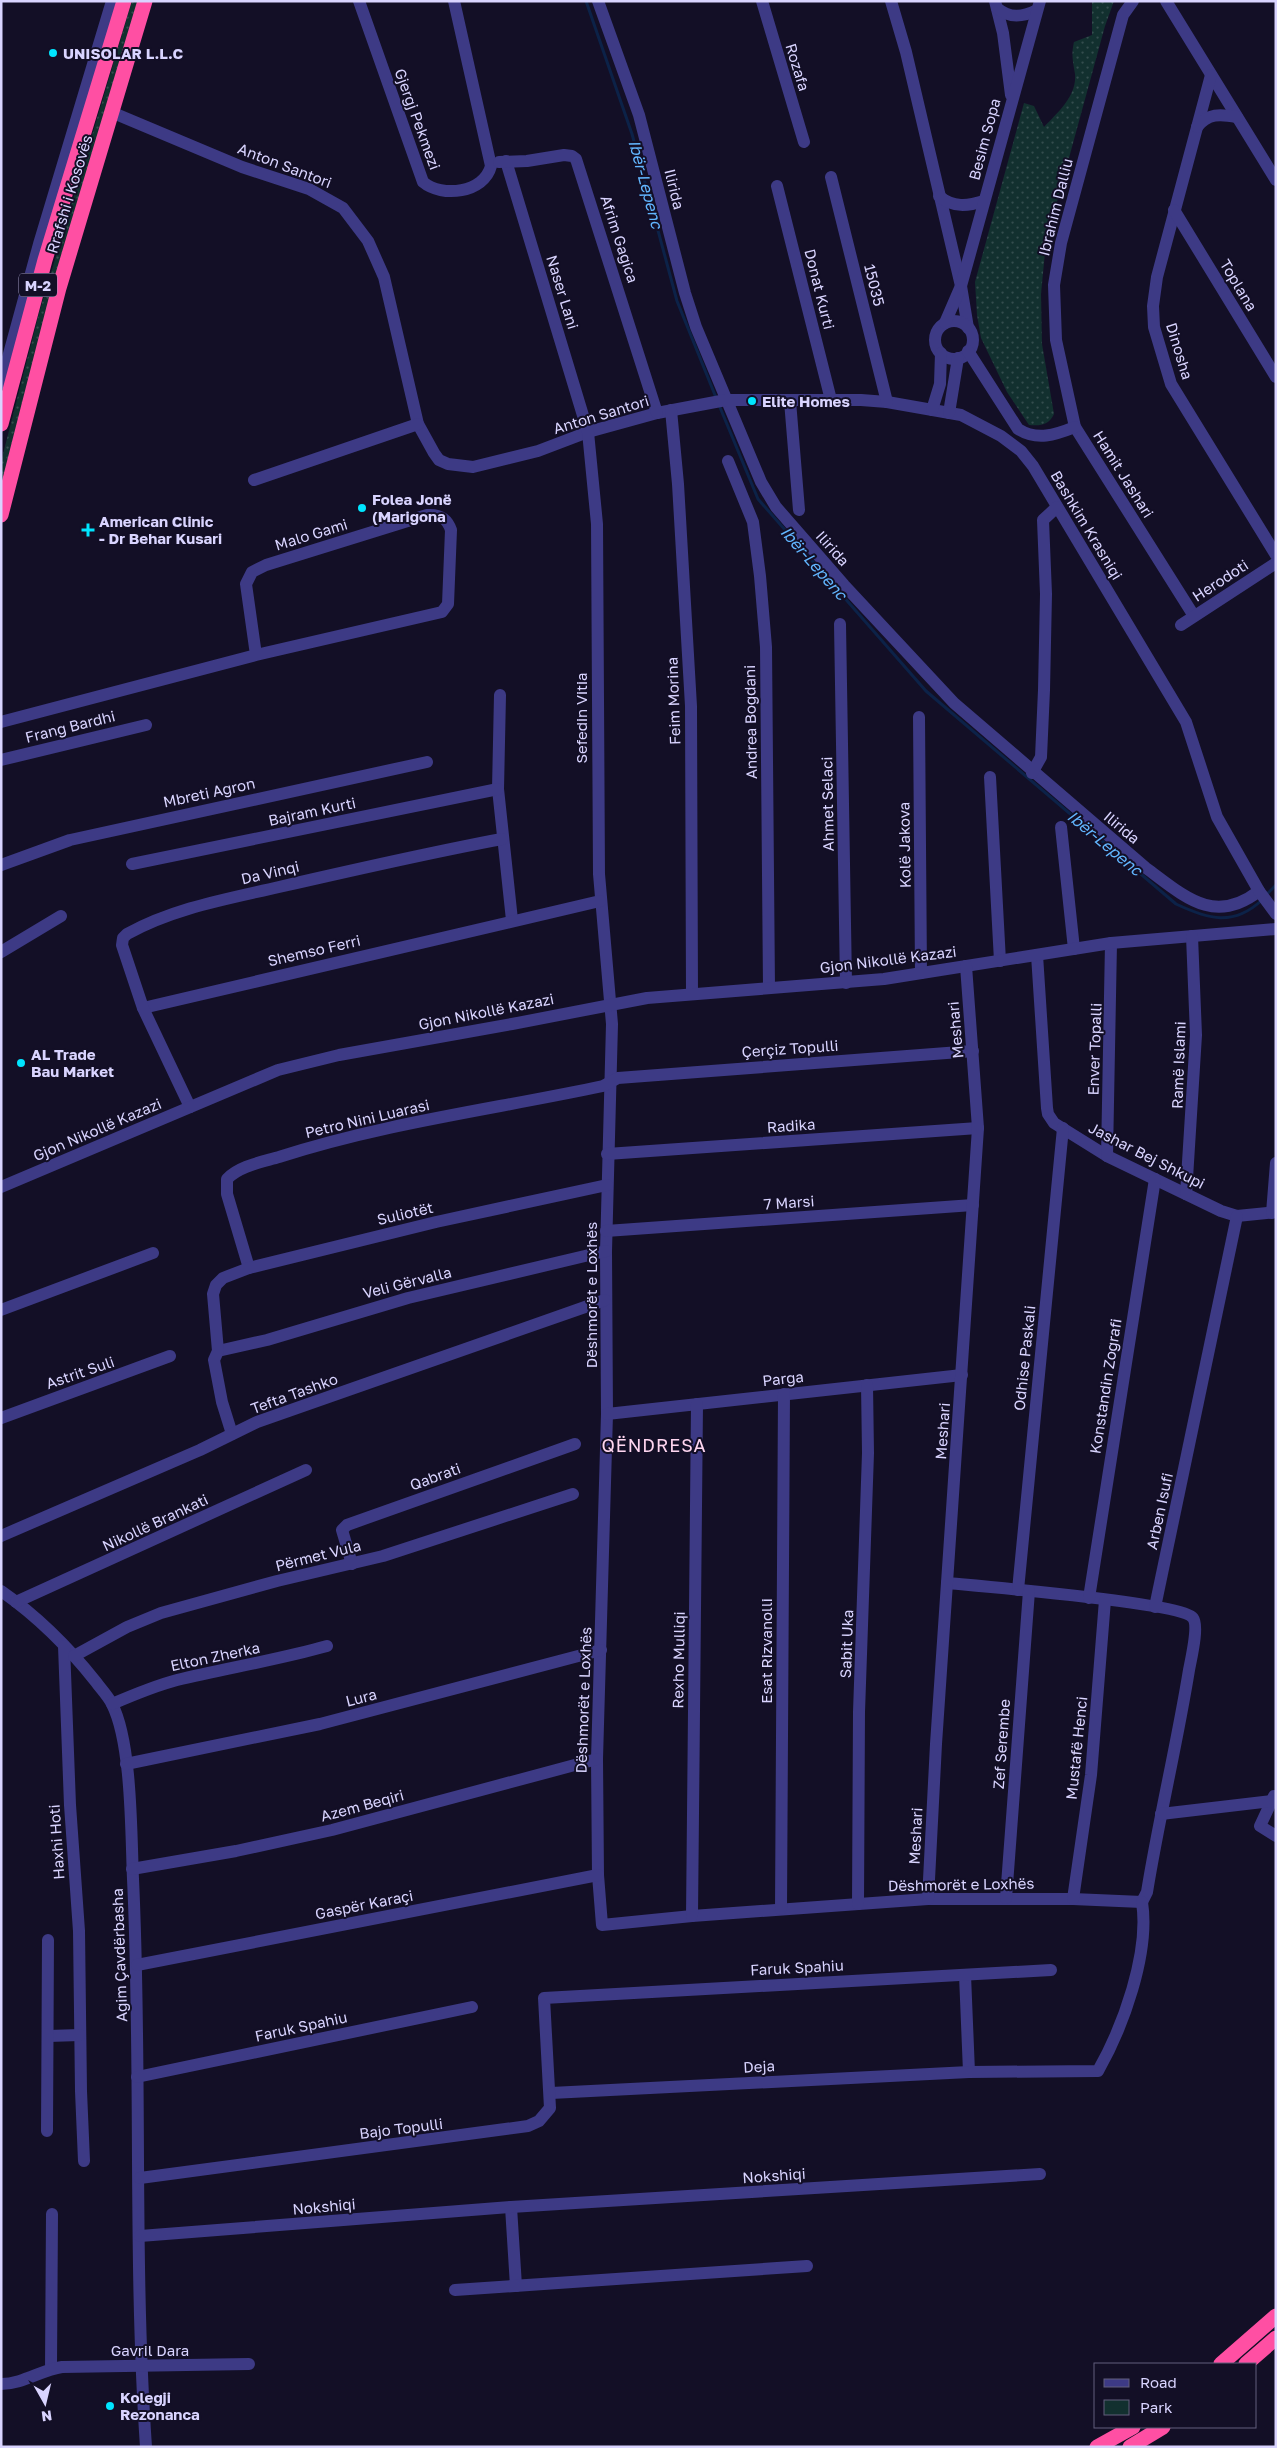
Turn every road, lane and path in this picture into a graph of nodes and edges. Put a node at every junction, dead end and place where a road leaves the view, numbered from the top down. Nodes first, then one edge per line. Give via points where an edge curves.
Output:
1 (112, 1) edge
2 (124, 1) edge
3 (145, 1) edge
4 (359, 1) edge
5 (454, 1) edge
6 (598, 1) edge
7 (762, 1) edge
8 (891, 1) edge
9 (1133, 1) edge
10 (1166, 1) edge
11 (996, 5) edge
12 (1038, 6) edge
13 (1211, 75) junction
14 (1012, 100) junction
15 (111, 112) junction
16 (1237, 117) junction
17 (1197, 127) junction
18 (804, 142) dead end
19 (490, 162) junction
20 (506, 162) junction
21 (832, 177) dead end
22 (1276, 180) edge
23 (777, 186) dead end
24 (939, 196) junction
25 (984, 201) junction
26 (1174, 210) junction
27 (962, 286) junction
28 (945, 323) junction
29 (968, 328) junction
30 (941, 353) junction
31 (963, 355) junction
32 (1276, 377) edge
33 (1, 383) edge
34 (726, 400) junction
35 (832, 400) junction
36 (790, 401) junction
37 (887, 402) junction
38 (671, 410) junction
39 (932, 410) junction
40 (657, 413) junction
41 (949, 413) junction
42 (1, 424) edge
43 (418, 424) junction
44 (1075, 427) junction
45 (588, 432) junction
46 (728, 461) dead end
47 (254, 480) dead end
48 (1057, 507) junction
49 (799, 510) dead end
50 (1, 515) edge
51 (1276, 555) edge
52 (1276, 563) edge
53 (1194, 616) junction
54 (840, 624) dead end
55 (1181, 625) dead end
56 (256, 655) junction
57 (500, 696) dead end
58 (919, 717) dead end
59 (1, 722) edge
60 (146, 724) dead end
61 (1, 760) edge
62 (427, 762) dead end
63 (1032, 773) junction
64 (990, 777) dead end
65 (498, 789) junction
66 (1061, 826) dead end
67 (502, 839) junction
68 (132, 864) dead end
69 (1, 865) edge
70 (1259, 891) junction
71 (600, 900) junction
72 (1272, 908) edge
73 (61, 916) dead end
74 (512, 920) junction
75 (1276, 929) edge
76 (1192, 936) junction
77 (1111, 943) junction
78 (1074, 949) junction
79 (1, 952) edge
80 (1037, 955) junction
81 (1000, 961) junction
82 (966, 966) junction
83 (921, 973) junction
84 (846, 983) junction
85 (769, 988) junction
86 (692, 993) junction
87 (611, 1003) junction
88 (143, 1008) junction
89 (973, 1050) junction
90 (610, 1082) junction
91 (190, 1107) junction
92 (978, 1128) junction
93 (1063, 1128) junction
94 (607, 1154) junction
95 (1107, 1156) junction
96 (1276, 1163) edge
97 (1155, 1179) junction
98 (607, 1185) junction
99 (1, 1187) edge
100 (1186, 1194) junction
101 (973, 1205) junction
102 (1274, 1212) edge
103 (1237, 1216) junction
104 (606, 1231) junction
105 (606, 1251) junction
106 (153, 1253) dead end
107 (249, 1268) junction
108 (605, 1300) junction
109 (1, 1310) edge
110 (218, 1351) junction
111 (170, 1356) dead end
112 (962, 1375) junction
113 (867, 1385) junction
114 (784, 1394) junction
115 (697, 1404) junction
116 (607, 1414) junction
117 (1, 1418) edge
118 (232, 1434) junction
119 (575, 1444) dead end
120 (306, 1470) dead end
121 (573, 1494) dead end
122 (1, 1536) edge
123 (352, 1564) junction
124 (947, 1583) junction
125 (1, 1591) edge
126 (1023, 1591) junction
127 (1089, 1598) junction
128 (1105, 1600) junction
129 (16, 1602) junction
130 (1156, 1607) junction
131 (64, 1646) junction
132 (327, 1646) dead end
133 (601, 1650) junction
134 (74, 1656) junction
135 (112, 1704) junction
136 (597, 1758) junction
137 (126, 1764) junction
138 (1274, 1797) edge
139 (1161, 1814) junction
140 (1276, 1836) edge
141 (132, 1869) junction
142 (598, 1875) junction
143 (1006, 1898) junction
144 (928, 1899) junction
145 (1073, 1899) junction
146 (1142, 1902) junction
147 (858, 1904) junction
148 (781, 1909) junction
149 (692, 1916) junction
150 (48, 1940) dead end
151 (137, 1965) junction
152 (1051, 1970) dead end
153 (965, 1975) junction
154 (544, 1998) joint
155 (472, 2007) dead end
156 (48, 2036) junction
157 (80, 2036) junction
158 (969, 2072) junction
159 (137, 2077) junction
160 (551, 2093) junction
161 (47, 2131) dead end
162 (84, 2161) dead end
163 (1040, 2174) dead end
164 (140, 2178) junction
165 (511, 2208) junction
166 (52, 2214) dead end
167 (140, 2236) junction
168 (807, 2266) dead end
169 (516, 2286) junction
170 (455, 2290) dead end
171 (1276, 2316) edge
172 (1276, 2338) edge
173 (1222, 2363) edge
174 (1247, 2363) edge
175 (249, 2364) dead end
176 (141, 2365) junction
177 (51, 2368) junction
178 (1, 2384) edge
179 (1131, 2428) edge
180 (1161, 2428) edge
181 (146, 2447) edge
182 (1097, 2447) edge
183 (1130, 2447) edge

1 - 33 street, Rrafshi i Kosovës
2 - 42 highway, Rrafshi i Kosovës / M-2 via 45,260
3 - 15 highway, Rrafshi i Kosovës / M-2
4 - 19 street, Gjergj Pekmezi via 423,182 440,191 471,187 483,182 489,174
5 - 19 street
6 - 34 street, Ilirida via 639,114 687,302
7 - 18 street, Rozafa
8 - 24 street, Besim Sopa
9 - 44 street, Ibrahim Dalliu via 1124,15 1071,201 1054,285 1056,340
10 - 13 street
11 - 12 street via 1003,14 1012,16 1029,14
11 - 14 street
12 - 14 street, Besim Sopa
13 - 16 street
13 - 17 street, Dinosha
14 - 25 street, Besim Sopa
15 - 43 street, Anton Santori via 242,167 309,189 343,208 368,241 384,277
15 - 50 highway, Rrafshi i Kosovës / M-2 via 59,288
16 - 17 street via 1209,116
16 - 22 street
17 - 26 street, Dinosha
19 - 20 street, Afrim Gagica
20 - 40 street, Afrim Gagica via 564,155 576,159
20 - 45 street, Naser Lani
21 - 37 street, 15035
23 - 35 street, Donat Kurti
24 - 25 street via 945,202 963,206
24 - 27 street, Besim Sopa
25 - 27 street, Besim Sopa
26 - 32 street, Toplana
26 - 51 street, Dinosha via 1153,306 1160,351 1171,384
27 - 28 street, Besim Sopa
27 - 29 street, Besim Sopa
28 - 29 street via 957,321
28 - 30 street, Besim Sopa via 935,337
29 - 31 street, Besim Sopa via 972,339
30 - 31 street via 951,358
30 - 39 street, Besim Sopa via 940,384
31 - 41 street, Besim Sopa
31 - 44 street, Hamit Jashari via 1018,429 1031,436 1047,436
34 - 36 street, Bashkim Krasniqi
34 - 38 street, Anton Santori
34 - 63 street, Ilirida via 761,482 793,528 954,703
35 - 36 street, Bashkim Krasniqi
35 - 37 street, Bashkim Krasniqi
36 - 49 street
37 - 39 street, Bashkim Krasniqi
38 - 40 street, Anton Santori
38 - 86 street, Feim Morina via 691,706
39 - 41 street, Bashkim Krasniqi
40 - 45 street, Anton Santori
41 - 48 street, Bashkim Krasniqi via 961,415 1001,436 1021,451
43 - 45 street, Anton Santori via 439,460 459,467 538,451
43 - 47 street
44 - 53 street, Hamit Jashari
45 - 71 street, Sefedin Vitia via 599,587
46 - 85 street, Andrea Bogdani via 753,522 766,647
48 - 63 street via 1043,520 1046,594 1044,700 1041,757
48 - 70 street, Bashkim Krasniqi via 1186,722 1217,817
52 - 53 street, Herodoti
53 - 55 street, Herodoti
54 - 84 street, Ahmet Selaci
56 - 56 street, Malo Gami via 246,584 252,572 427,515 441,516 446,520 451,530 448,604 442,612
56 - 59 street, Malo Gami
57 - 65 street
58 - 83 street, Kolë Jakova
60 - 61 street, Frang Bardhi
62 - 69 street, Mbreti Agron via 70,840
63 - 70 street, Ilirida via 1146,868 1196,902 1210,907 1233,906
64 - 81 street
65 - 67 street
65 - 68 street, Bajram Kurti
66 - 78 street
67 - 74 street
67 - 88 street, Da Vinqi via 332,874 208,904 164,916 133,930 122,938 122,945
70 - 72 street
71 - 74 street, Shemso Ferri
71 - 87 street, Sefedin Vitia
73 - 79 street
74 - 88 street, Shemso Ferri
75 - 76 street, Gjon Nikollë Kazazi
76 - 77 street, Gjon Nikollë Kazazi
76 - 100 street, Ramë Islami via 1196,1035
77 - 78 street, Gjon Nikollë Kazazi
77 - 95 street, Enver Topalli
78 - 80 street, Gjon Nikollë Kazazi
80 - 81 street, Gjon Nikollë Kazazi
80 - 93 street, Jashar Bej Shkupi via 1048,1114
81 - 82 street, Gjon Nikollë Kazazi
82 - 83 street, Gjon Nikollë Kazazi
82 - 89 street, Meshari
83 - 84 street, Gjon Nikollë Kazazi
84 - 85 street, Gjon Nikollë Kazazi
85 - 86 street, Gjon Nikollë Kazazi
86 - 87 street, Gjon Nikollë Kazazi
87 - 90 street, Dëshmorët e Loxhës
87 - 91 street, Gjon Nikollë Kazazi via 305,1062
88 - 91 street
89 - 90 street, Çerçiz Topulli via 622,1077
89 - 92 street, Meshari
90 - 94 street, Dëshmorët e Loxhës
90 - 107 street, Petro Nini Luarasi via 332,1142 233,1173 227,1179 226,1187
91 - 99 street, Gjon Nikollë Kazazi
92 - 94 street, Radika
92 - 101 street, Meshari
93 - 95 street, Jashar Bej Shkupi
93 - 126 street, Odhise Paskali
94 - 98 street, Dëshmorët e Loxhës
95 - 97 street, Jashar Bej Shkupi
96 - 102 street
97 - 100 street, Jashar Bej Shkupi
97 - 127 street, Konstandin Zografi
98 - 104 street, Dëshmorët e Loxhës
98 - 107 street, Suliotët via 436,1222
100 - 103 street, Jashar Bej Shkupi
101 - 104 street, 7 Marsi
101 - 112 street, Meshari
102 - 103 street, Jashar Bej Shkupi
103 - 130 street, Arben Isufi
104 - 105 street, Dëshmorët e Loxhës
105 - 108 street, Dëshmorët e Loxhës
105 - 110 street, Veli Gërvalla via 408,1298 267,1340
106 - 109 street
107 - 110 street, Suliotët via 223,1278 216,1286 214,1311
108 - 116 street, Dëshmorët e Loxhës
108 - 118 street, Tefta Tashko via 282,1413
110 - 118 street via 214,1368
111 - 117 street, Astrit Suli
112 - 113 street, Parga
112 - 124 street, Meshari
113 - 114 street, Parga
113 - 147 street, Sabit Uka
114 - 115 street, Parga
114 - 148 street, Esat Rizvanolli
115 - 116 street, Parga
115 - 149 street, Rexho Mulliqi
116 - 133 street, Dëshmorët e Loxhës
118 - 122 street, Tefta Tashko
119 - 123 street, Qabrati via 347,1525 342,1530
120 - 129 street, Nikollë Brankati
121 - 123 street, Përmet Vula
123 - 134 street, Përmet Vula via 161,1613 127,1627
124 - 126 street
124 - 144 street, Meshari
125 - 129 street, Agim Çavdërbasha
126 - 127 street
126 - 143 street, Zef Serembe
127 - 128 street
128 - 130 street
128 - 145 street, Mustafë Henci via 1091,1775
129 - 131 street, Agim Çavdërbasha
130 - 139 street via 1192,1616 1196,1625
131 - 134 street, Agim Çavdërbasha
131 - 157 street, Haxhi Hoti via 79,1931
132 - 135 street, Elton Zherka via 287,1658 177,1680
133 - 136 street, Dëshmorët e Loxhës
133 - 137 street, Lura via 320,1724
134 - 135 street, Agim Çavdërbasha
135 - 137 street, Agim Çavdërbasha
136 - 141 street, Azem Beqiri via 332,1830
136 - 142 street, Dëshmorët e Loxhës
137 - 141 street, Agim Çavdërbasha
138 - 139 street
138 - 140 street via 1260,1826
139 - 146 street via 1147,1892
141 - 151 street, Agim Çavdërbasha
142 - 149 street, Dëshmorët e Loxhës via 602,1925
142 - 151 street, Gaspër Karaçi
143 - 144 street, Dëshmorët e Loxhës
143 - 145 street, Dëshmorët e Loxhës
144 - 147 street, Dëshmorët e Loxhës
145 - 146 street, Dëshmorët e Loxhës
146 - 158 street, Deja via 1145,1917 1130,1998 1113,2045 1098,2071
147 - 148 street, Dëshmorët e Loxhës
148 - 149 street, Dëshmorët e Loxhës
150 - 156 street
151 - 159 street, Agim Çavdërbasha
152 - 153 street, Faruk Spahiu
153 - 154 street, Faruk Spahiu
153 - 158 street
154 - 160 street, Bajo Topulli
155 - 159 street, Faruk Spahiu
156 - 157 street
156 - 161 street
157 - 162 street, Haxhi Hoti
158 - 160 street, Deja
159 - 164 street, Agim Çavdërbasha
160 - 164 street, Bajo Topulli via 546,2115 528,2126 512,2130
163 - 165 street, Nokshiqi
164 - 167 street, Agim Çavdërbasha
165 - 167 street, Nokshiqi
165 - 169 street
166 - 177 street
167 - 176 street, Agim Çavdërbasha
168 - 169 street
169 - 170 street
171 - 173 highway
172 - 174 highway
175 - 176 street, Gavril Dara
176 - 177 street, Gavril Dara
176 - 181 street, Agim Çavdërbasha
177 - 178 street, Gavril Dara via 30,2378
179 - 182 highway
180 - 183 highway

